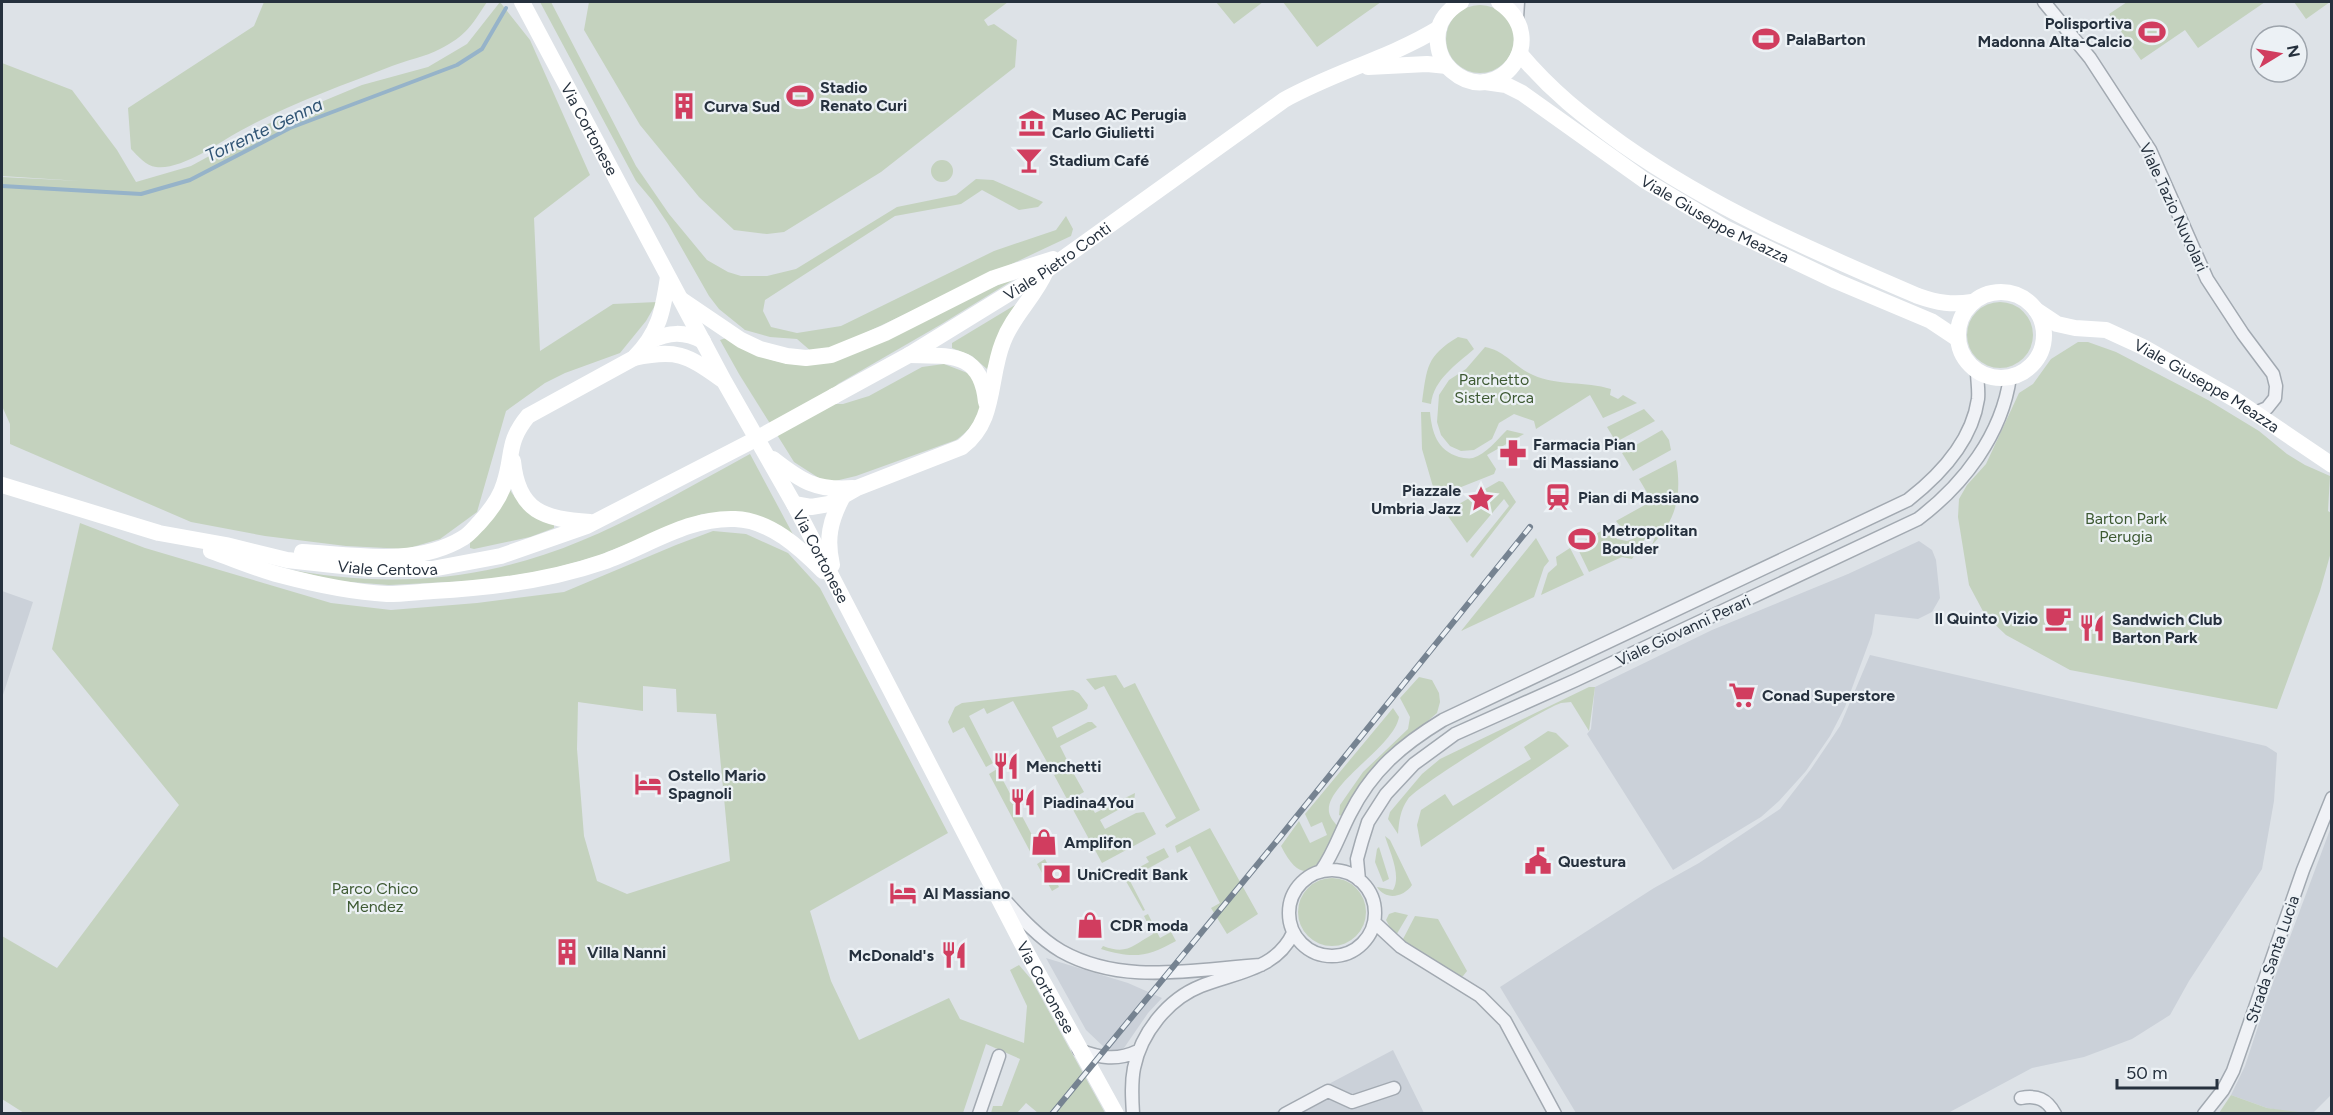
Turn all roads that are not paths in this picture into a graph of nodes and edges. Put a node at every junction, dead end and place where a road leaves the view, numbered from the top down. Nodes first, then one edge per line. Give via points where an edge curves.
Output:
1 (522, 2) edge
2 (1461, 2) edge
3 (1499, 2) edge
4 (2044, 2) edge
5 (1517, 10) edge
6 (1439, 28) junction
7 (1520, 54) junction
8 (1447, 66) junction
9 (1349, 69) junction
10 (1485, 82) junction
11 (1068, 255) junction
12 (1047, 270) junction
13 (668, 277) junction
14 (680, 298) junction
15 (1972, 302) junction
16 (2036, 310) junction
17 (2075, 328) junction
18 (1958, 339) junction
19 (650, 341) junction
20 (703, 341) junction
21 (2042, 347) junction
22 (909, 355) junction
23 (633, 358) junction
24 (1977, 371) junction
25 (2010, 377) junction
26 (724, 381) junction
27 (987, 412) junction
28 (2255, 413) junction
29 (756, 439) joint
30 (512, 442) junction
31 (767, 454) junction
32 (2331, 465) edge
33 (2, 485) edge
34 (857, 488) junction
35 (842, 498) junction
36 (794, 504) junction
37 (595, 522) junction
38 (159, 533) junction
39 (836, 584) junction
40 (2331, 798) edge
41 (1321, 871) junction
42 (1359, 879) junction
43 (991, 884) junction
44 (1374, 922) junction
45 (1293, 933) junction
46 (1261, 965) junction
47 (1079, 1050) junction
48 (1138, 1052) junction
49 (999, 1056) dead end
50 (1394, 1088) dead end
51 (2021, 1098) dead end
52 (980, 1113) edge
53 (1116, 1113) edge
54 (1133, 1113) edge
55 (1285, 1113) edge
56 (1555, 1113) edge
57 (2055, 1113) edge
58 (2204, 1113) edge

1 - 13 main road, Via Cortonese
2 - 6 main road, Viale Pietro Conti via 1448,12
3 - 5 main road
4 - 28 street, Viale Tazio Nuvolari via 2090,58 2145,142 2207,279 2273,374 2275,398 2267,408
5 - 7 main road
6 - 8 main road via 1439,48
6 - 9 main road, Viale Pietro Conti
7 - 10 main road via 1507,73
7 - 15 main road, Viale Giuseppe Meazza via 1577,112 1702,195 1768,231 1918,296 1954,305
8 - 9 main road, Viale Pietro Conti
8 - 10 main road, Viale Pietro Conti via 1458,76
9 - 11 main road, Viale Pietro Conti via 1284,100
10 - 18 main road, Viale Giuseppe Meazza via 1522,93 1644,180 1725,228 1931,321
11 - 12 main road, Viale Pietro Conti
11 - 14 main road via 994,278 885,333 831,355 806,358 760,349 741,340
12 - 22 main road, Viale Pietro Conti
12 - 27 main road via 1002,343
13 - 14 main road, Via Cortonese
13 - 19 main road via 661,317
14 - 20 main road, Via Cortonese
15 - 16 main road via 1984,295 2013,293
15 - 18 main road via 1959,325
16 - 17 main road, Viale Giuseppe Meazza via 2057,324
16 - 21 main road via 2042,321
17 - 21 main road
17 - 28 main road, Viale Giuseppe Meazza via 2106,330 2143,347
18 - 24 main road via 1960,351
19 - 20 main road via 685,333
19 - 23 main road
20 - 26 main road, Via Cortonese
21 - 25 main road via 2030,366
22 - 27 main road via 946,355 969,363 985,386
22 - 29 main road, Viale Pietro Conti, bridge
23 - 26 main road via 678,354
23 - 30 main road via 528,416
24 - 25 main road
24 - 41 street, Viale Giovanni Perari via 1974,415 1955,454 1908,500 1417,735 1383,764 1364,789
25 - 42 street, Viale Giovanni Perari via 1994,428 1978,457 1950,493 1918,519 1455,734 1420,758 1400,777 1368,822 1357,859
26 - 31 main road, Via Cortonese
27 - 34 main road via 975,438 962,447
28 - 32 main road, Viale Giuseppe Meazza
29 - 37 main road, Viale Centova
30 - 37 main road via 517,483 539,513 556,519
30 - 38 main road via 504,483 489,512 465,537 438,550 400,557 355,555 292,551 202,532
31 - 34 main road via 806,482 833,490
31 - 36 main road, Via Cortonese
33 - 38 main road, Viale Centova
34 - 35 main road
35 - 36 main road via 820,506
35 - 39 main road via 828,534
36 - 39 main road, Via Cortonese
37 - 38 main road, Viale Centova via 501,556 432,569 370,569 287,560
38 - 39 main road via 278,575 388,594 539,580 603,562 691,524 738,519 766,527 798,545
39 - 43 main road, Via Cortonese
40 - 58 street, Strada Santa Lucia via 2233,1071
41 - 42 street via 1334,870
41 - 45 street via 1305,879 1291,899 1288,916
42 - 44 street via 1372,898
43 - 46 street via 1027,925 1061,951 1107,969 1131,973
43 - 47 main road, Via Cortonese
44 - 45 street via 1361,945 1338,957 1320,955 1304,947
44 - 56 street via 1401,947 1480,996 1506,1021
45 - 46 street via 1286,948
46 - 48 street via 1184,995 1153,1025
47 - 48 street via 1114,1059
47 - 53 main road, Via Cortonese
48 - 54 street via 1131,1089
49 - 52 street
50 - 55 street via 1352,1102 1328,1090
51 - 57 street via 2040,1098

